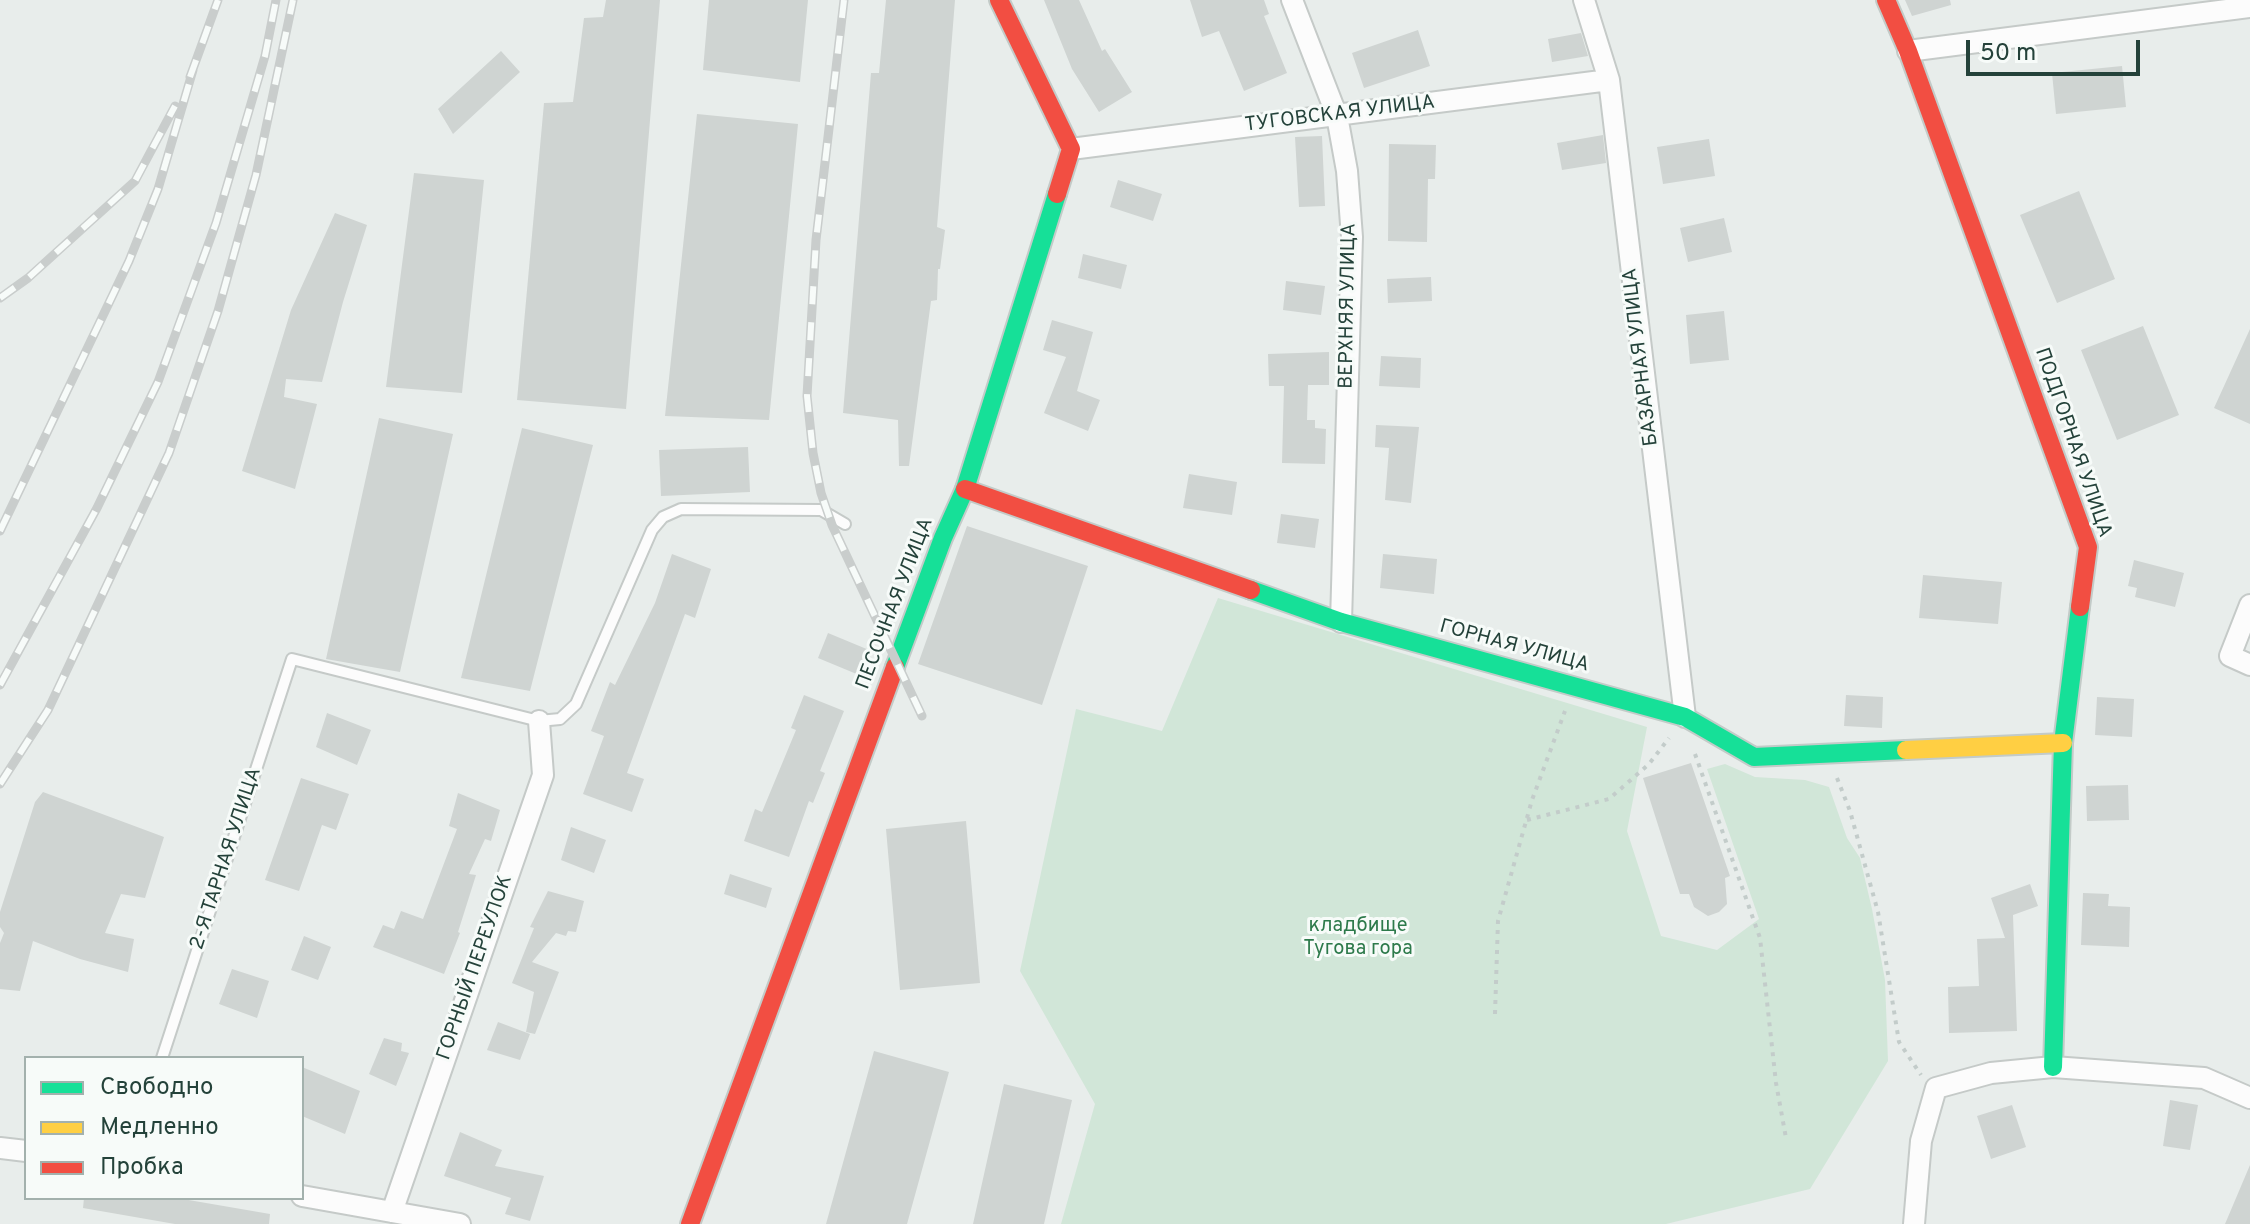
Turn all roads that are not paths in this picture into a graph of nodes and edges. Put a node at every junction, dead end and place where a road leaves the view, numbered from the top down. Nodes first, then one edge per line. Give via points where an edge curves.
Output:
1 (999, 0) edge
2 (1292, 0) edge
3 (1584, 0) edge
4 (1886, 0) edge
5 (2250, 7) edge
6 (2169, 8) edge
7 (1908, 51) junction
8 (1609, 80) junction
9 (1337, 116) junction
10 (1071, 149) junction
11 (965, 489) junction
12 (845, 524) dead end
13 (2250, 605) edge
14 (1341, 622) junction
15 (2250, 665) edge
16 (1685, 717) junction
17 (539, 721) junction
18 (2063, 743) junction
19 (163, 1056) edge
20 (2053, 1067) junction
21 (2250, 1098) edge
22 (0, 1148) edge
23 (24, 1151) edge
24 (304, 1196) edge
25 (392, 1212) junction
26 (460, 1224) edge
27 (690, 1224) edge
28 (1914, 1224) edge

1 - 10 street
2 - 9 street, ВЕРХНЯЯ УЛИЦА
3 - 8 street, БАЗАРНАЯ УЛИЦА
4 - 7 street, ПОДГОРНАЯ УЛИЦА
5 - 6 street
6 - 7 street
7 - 18 street, ПОДГОРНАЯ УЛИЦА via 2088,547
8 - 9 street, ТУГОВСКАЯ УЛИЦА
8 - 16 street, БАЗАРНАЯ УЛИЦА
9 - 10 street, ТУГОВСКАЯ УЛИЦА
9 - 14 street, ВЕРХНЯЯ УЛИЦА via 1352,237
10 - 11 street, ПЕСОЧНАЯ УЛИЦА
11 - 14 street, ГОРНАЯ УЛИЦА
11 - 27 street, ПЕСОЧНАЯ УЛИЦА
12 - 17 lane via 821,510 681,509 663,517 652,530 576,704 560,719
13 - 15 street via 2230,656
14 - 16 street, ГОРНАЯ УЛИЦА
16 - 18 street, ГОРНАЯ УЛИЦА via 1754,757
17 - 19 lane, 2-Я ТАРНАЯ УЛИЦА via 292,659
17 - 25 street, ГОРНЫЙ ПЕРЕУЛОК via 543,775
18 - 20 street, ПОДГОРНАЯ УЛИЦА
20 - 21 street via 2204,1078
20 - 28 street via 1991,1073 1936,1088 1921,1141
22 - 23 street
24 - 25 street
25 - 26 street

